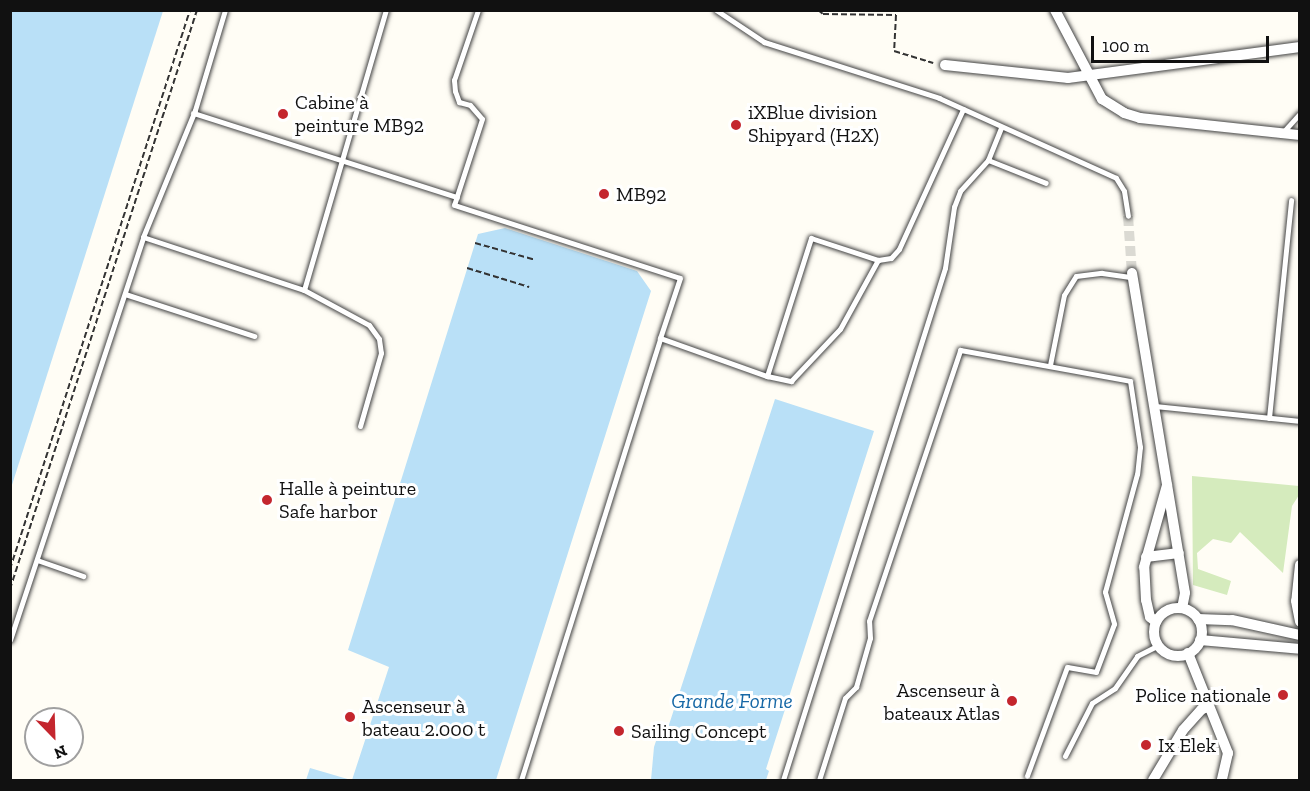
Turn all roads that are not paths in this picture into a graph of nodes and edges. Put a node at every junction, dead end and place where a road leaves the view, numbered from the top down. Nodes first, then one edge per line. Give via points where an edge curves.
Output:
1 (225, 10) edge
2 (386, 10) edge
3 (478, 10) edge
4 (716, 10) edge
5 (1055, 10) edge
6 (1299, 47) edge
7 (945, 65) road end
8 (1087, 76) junction
9 (963, 109) junction
10 (193, 113) junction
11 (1299, 113) edge
12 (1002, 127) junction
13 (1284, 131) junction
14 (1299, 135) edge
15 (340, 160) junction
16 (988, 160) junction
17 (1047, 183) dead end
18 (457, 197) junction
19 (1291, 200) dead end
20 (1128, 216) tunnel mouth
21 (143, 237) junction
22 (878, 260) junction
23 (1132, 275) joint
24 (304, 290) junction
25 (125, 294) junction
26 (254, 336) dead end
27 (660, 338) junction
28 (1050, 365) junction
29 (767, 376) junction
30 (1155, 406) junction
31 (1269, 418) junction
32 (1299, 421) edge
33 (360, 426) dead end
34 (1168, 482) junction
35 (1179, 553) junction
36 (1146, 557) junction
37 (37, 560) junction
38 (1299, 565) edge
39 (83, 576) dead end
40 (1298, 585) edge
41 (1182, 608) junction
42 (1198, 619) junction
43 (1156, 622) junction
44 (1299, 622) edge
45 (1299, 635) edge
46 (10, 640) edge
47 (1200, 640) junction
48 (1158, 645) junction
49 (1299, 649) edge
50 (1188, 653) junction
51 (1208, 707) junction
52 (1065, 756) dead end
53 (1027, 776) dead end
54 (520, 780) edge
55 (783, 780) edge
56 (819, 780) edge
57 (1153, 780) edge
58 (1222, 780) edge

1 - 10 lane
2 - 15 lane
3 - 18 lane via 454,80 454,92 459,102 470,105 482,119
4 - 9 lane via 764,42
5 - 8 street
6 - 8 street
7 - 8 street via 1050,77
8 - 13 street via 1102,99 1140,118
9 - 12 lane
9 - 22 lane via 899,249 891,258
10 - 15 lane
10 - 21 lane
11 - 13 lane
12 - 16 lane
12 - 20 lane via 1116,178 1124,191
13 - 14 street
15 - 18 lane
15 - 24 lane
16 - 17 lane
16 - 55 lane via 960,191 954,207 945,268
18 - 27 lane via 454,205 680,278
19 - 31 lane
21 - 24 lane
21 - 25 lane
22 - 29 lane via 840,329 791,381
22 - 29 lane via 811,238
23 - 28 lane via 1076,276 1064,295
23 - 30 street
24 - 33 lane via 369,325 379,339 381,353
25 - 26 lane
25 - 37 lane
27 - 29 lane
27 - 54 lane
28 - 53 lane via 1130,381 1140,447 1137,474 1105,592 1114,624 1096,672 1068,667
28 - 56 lane via 960,350 869,621 870,638 856,687 845,698
30 - 31 lane
30 - 34 street
31 - 32 lane
34 - 35 street
34 - 36 street
35 - 36 street
35 - 41 street via 1185,593
36 - 43 street via 1146,600 1150,617
37 - 39 lane
37 - 46 lane
38 - 40 street
40 - 44 street
41 - 42 street
41 - 43 street via 1167,611
42 - 45 street via 1232,620
42 - 47 street
43 - 48 street
47 - 49 street
47 - 50 street
48 - 50 street via 1171,654
48 - 52 lane via 1137,656 1115,688 1092,703
50 - 51 street
51 - 57 street via 1183,730
51 - 58 street via 1228,753

